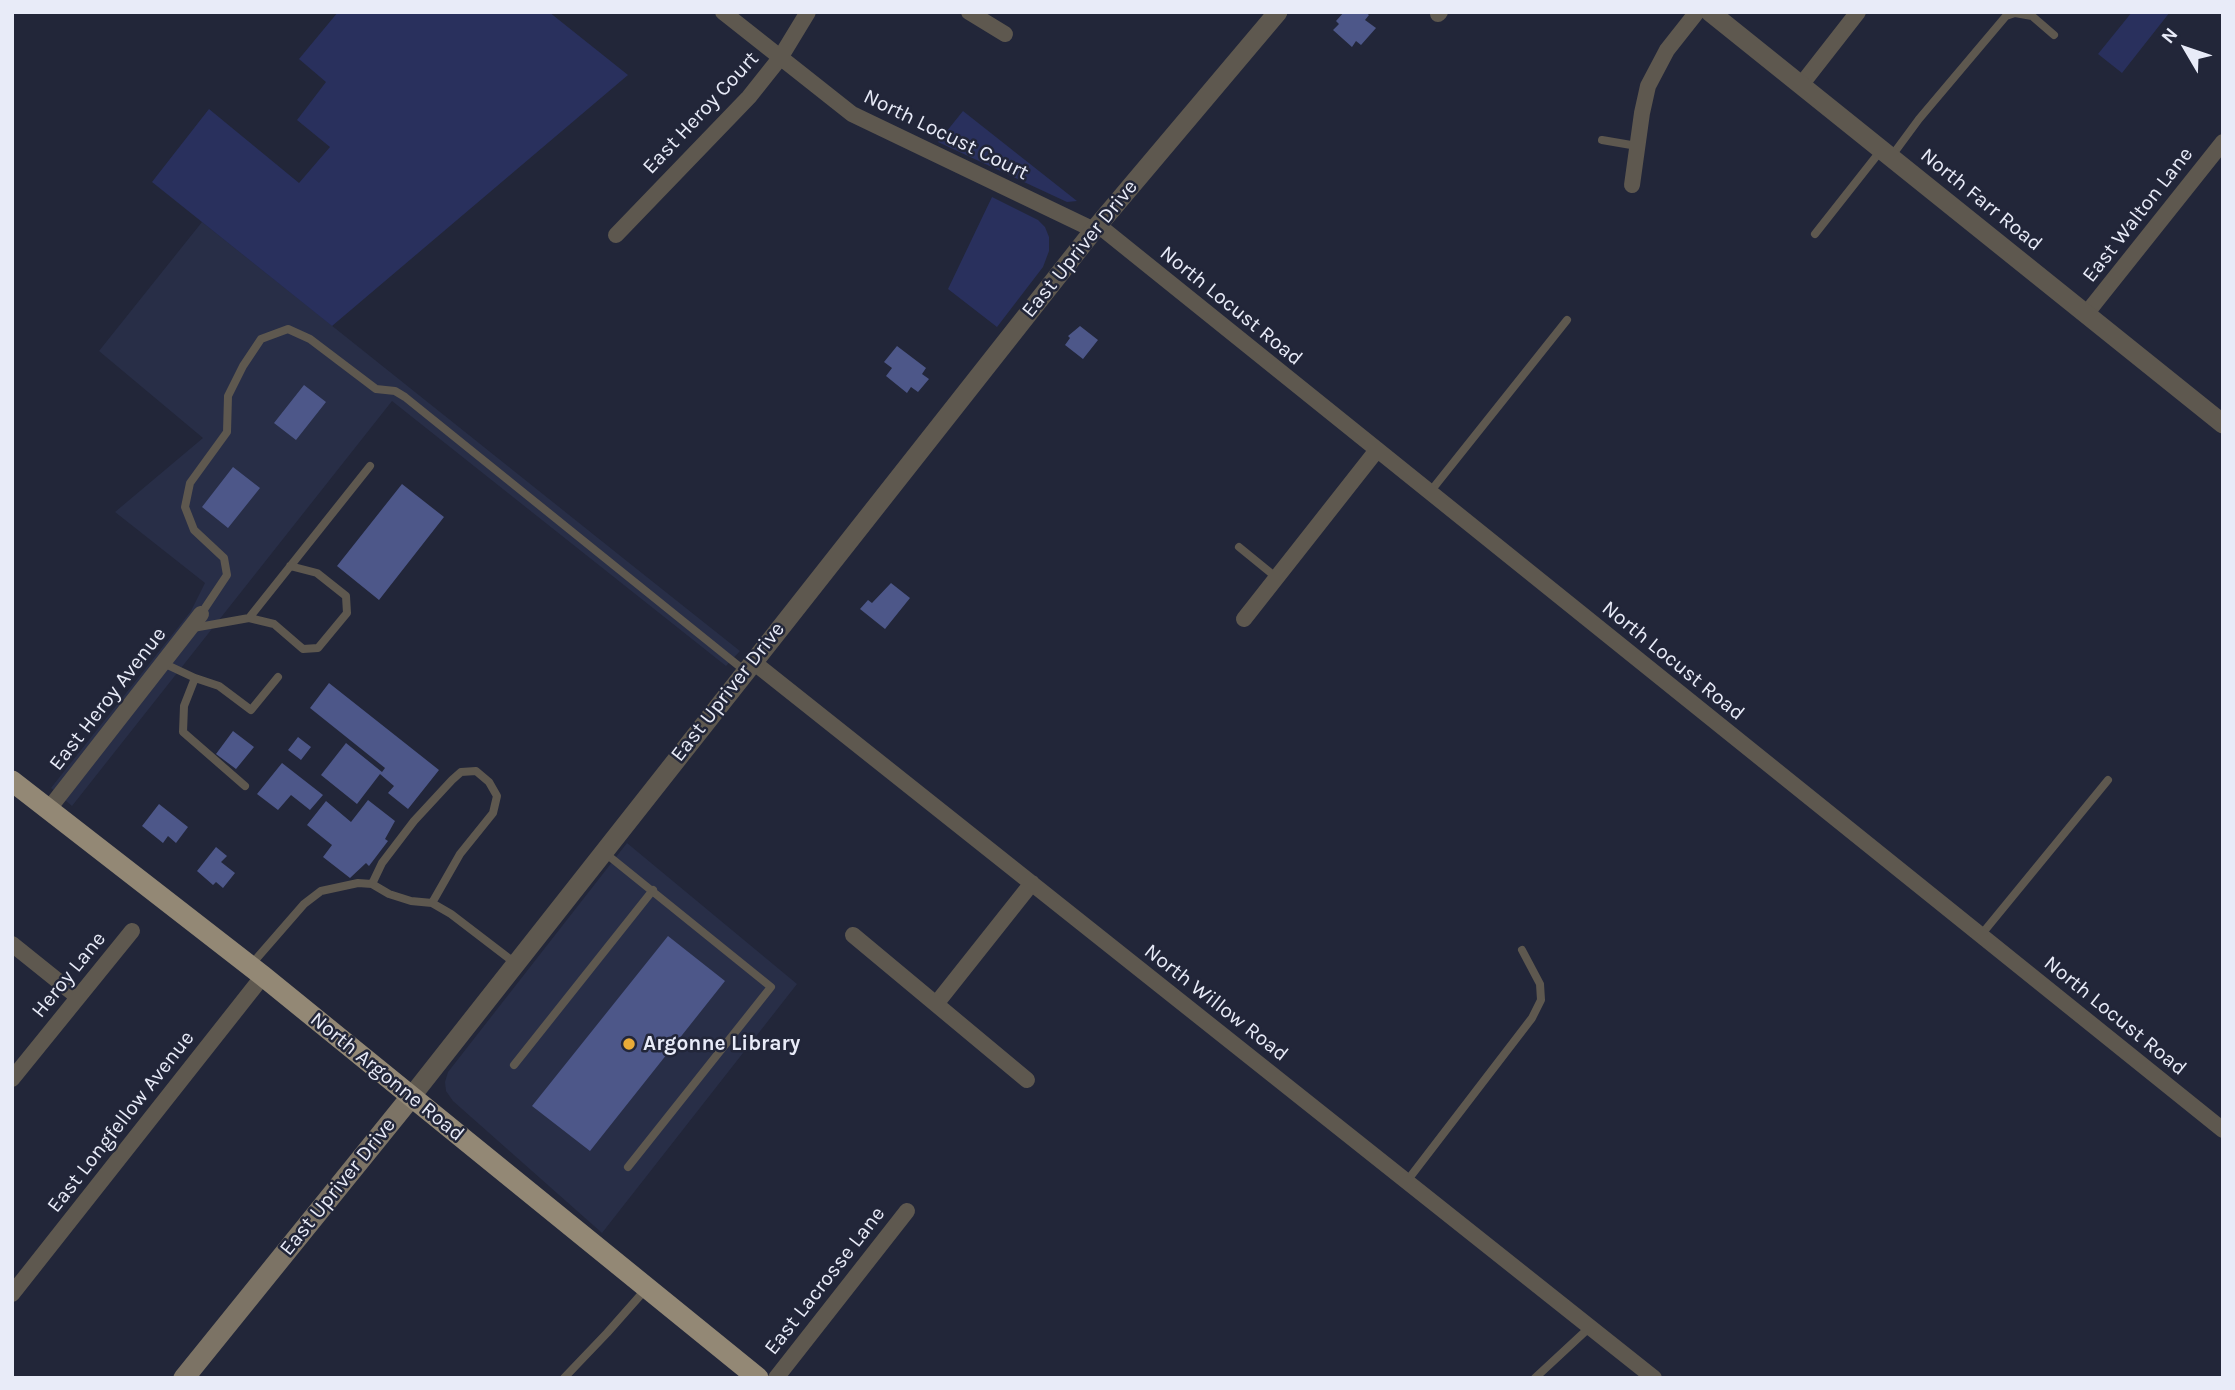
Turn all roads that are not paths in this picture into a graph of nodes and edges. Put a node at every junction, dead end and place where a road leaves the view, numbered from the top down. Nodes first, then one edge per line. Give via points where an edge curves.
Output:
1 (723, 12) edge
2 (808, 12) edge
3 (1278, 12) edge
4 (1698, 12) edge
5 (1710, 12) edge
6 (1858, 12) edge
7 (974, 14) edge
8 (1006, 34) dead end
9 (2054, 35) dead end
10 (780, 58) junction
11 (1801, 85) junction
12 (1602, 140) dead end
13 (2223, 142) edge
14 (1637, 146) junction
15 (1886, 153) junction
16 (1632, 185) dead end
17 (1096, 227) junction
18 (1815, 234) dead end
19 (616, 235) dead end
20 (2086, 314) junction
21 (1567, 320) dead end
22 (2223, 424) edge
23 (1377, 450) junction
24 (370, 466) dead end
25 (1430, 492) junction
26 (1239, 547) dead end
27 (290, 566) junction
28 (1277, 578) junction
29 (201, 614) joint
30 (249, 618) junction
31 (1244, 619) dead end
32 (190, 628) junction
33 (163, 663) junction
34 (749, 666) junction
35 (278, 677) dead end
36 (195, 678) junction
37 (2108, 780) dead end
38 (12, 781) edge
39 (245, 786) dead end
40 (48, 810) junction
41 (602, 851) junction
42 (1032, 883) junction
43 (372, 884) junction
44 (653, 890) junction
45 (432, 903) junction
46 (132, 931) dead end
47 (853, 935) dead end
48 (1981, 935) junction
49 (12, 944) edge
50 (1522, 950) dead end
51 (515, 963) junction
52 (256, 971) junction
53 (78, 997) junction
54 (936, 1004) junction
55 (514, 1065) dead end
56 (12, 1079) edge
57 (1027, 1080) dead end
58 (411, 1097) junction
59 (2223, 1130) edge
60 (628, 1167) dead end
61 (1407, 1181) junction
62 (907, 1211) dead end
63 (647, 1287) junction
64 (12, 1294) edge
65 (1590, 1327) junction
66 (184, 1378) edge
67 (564, 1378) edge
68 (758, 1378) edge
69 (776, 1378) edge
70 (1535, 1378) edge
71 (1654, 1378) edge

1 - 10 street, North Locust Court
2 - 10 street, East Heroy Court
3 - 17 street, East Upriver Drive
4 - 14 street via 1667,50 1648,86
5 - 11 street, North Farr Road
6 - 11 street
7 - 8 street
9 - 15 lane via 2032,16 2007,16
10 - 17 street, North Locust Court via 852,114
10 - 19 street, East Heroy Court via 749,97
11 - 15 street, North Farr Road
12 - 14 lane
13 - 20 street, East Walton Lane
14 - 16 street
15 - 18 lane
15 - 20 street, North Farr Road
17 - 23 street, North Locust Road
17 - 34 street, East Upriver Drive
20 - 22 street, North Farr Road
21 - 25 lane
23 - 25 street, North Locust Road
23 - 28 street
24 - 27 lane
25 - 48 street, North Locust Road
26 - 28 lane
27 - 30 lane
27 - 30 lane via 317,573 346,596 347,613 318,648 303,649 274,624
28 - 31 street
29 - 32 street, East Heroy Avenue
29 - 34 lane via 227,575 224,558 194,530 185,507 190,483 227,432 228,396 243,366 261,339 288,329 310,339 376,388 405,397
30 - 32 lane
32 - 33 street, East Heroy Avenue
33 - 36 lane
33 - 40 street, East Heroy Avenue
34 - 41 street, East Upriver Drive
34 - 42 street, North Willow Road
35 - 36 lane via 251,710 219,685
36 - 39 lane via 184,706 183,732
37 - 48 lane
38 - 40 main road, North Argonne Road
40 - 52 main road, North Argonne Road
41 - 44 lane
41 - 51 street, East Upriver Drive
42 - 54 street
42 - 61 street, North Willow Road
43 - 45 lane via 411,901
43 - 45 lane via 414,821 461,772 476,771 497,796 493,813 460,854
43 - 52 lane via 321,891 304,904
44 - 55 lane
44 - 60 lane via 771,987
45 - 51 lane
46 - 53 street, Heroy Lane
47 - 54 street
48 - 59 street, North Locust Road
49 - 53 street
50 - 61 lane via 1540,984 1541,1000
51 - 58 street, East Upriver Drive
52 - 58 main road, North Argonne Road
52 - 64 street, East Longfellow Avenue
53 - 56 street, Heroy Lane
54 - 57 street
58 - 63 main road, North Argonne Road
58 - 66 main road, East Upriver Drive
61 - 65 street, North Willow Road
62 - 69 street, East Lacrosse Lane
63 - 67 lane
63 - 68 main road, North Argonne Road
65 - 70 lane
65 - 71 street, North Willow Road

